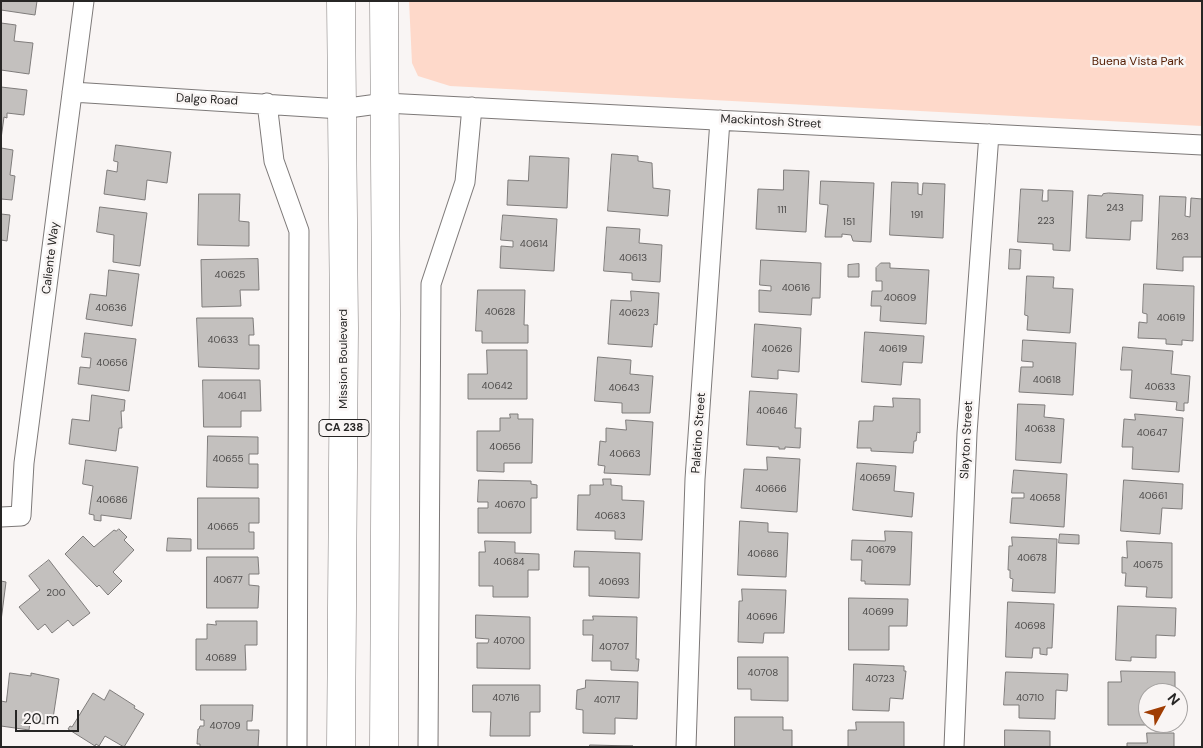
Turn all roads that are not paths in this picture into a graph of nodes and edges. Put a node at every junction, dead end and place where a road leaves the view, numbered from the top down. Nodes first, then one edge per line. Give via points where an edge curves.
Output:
1 (84, 1) edge
2 (341, 1) edge
3 (384, 1) edge
4 (72, 92) junction
5 (267, 103) junction
6 (384, 103) junction
7 (472, 107) junction
8 (341, 109) junction
9 (720, 120) junction
10 (988, 134) junction
11 (1202, 146) edge
12 (1, 517) edge
13 (297, 747) edge
14 (341, 747) edge
15 (384, 747) edge
16 (428, 747) edge
17 (686, 747) edge
18 (954, 747) edge

1 - 4 street, Caliente Way
2 - 8 main road, Mission Boulevard / CA 238
3 - 6 main road, CA 238
4 - 5 street, Dalgo Road
4 - 12 street, Caliente Way via 20,516
5 - 8 street, Dalgo Road
5 - 13 street via 274,161 299,231
6 - 7 street, Mackintosh Street
6 - 8 street, Mackintosh Street
6 - 15 main road, CA 238
7 - 9 street, Mackintosh Street
7 - 16 street via 465,182 431,284
8 - 14 main road, Mission Boulevard / CA 238 via 344,328
9 - 10 street, Mackintosh Street
9 - 17 street, Palatino Street via 695,480
10 - 11 street, Mackintosh Street
10 - 18 street, Slayton Street via 967,433

